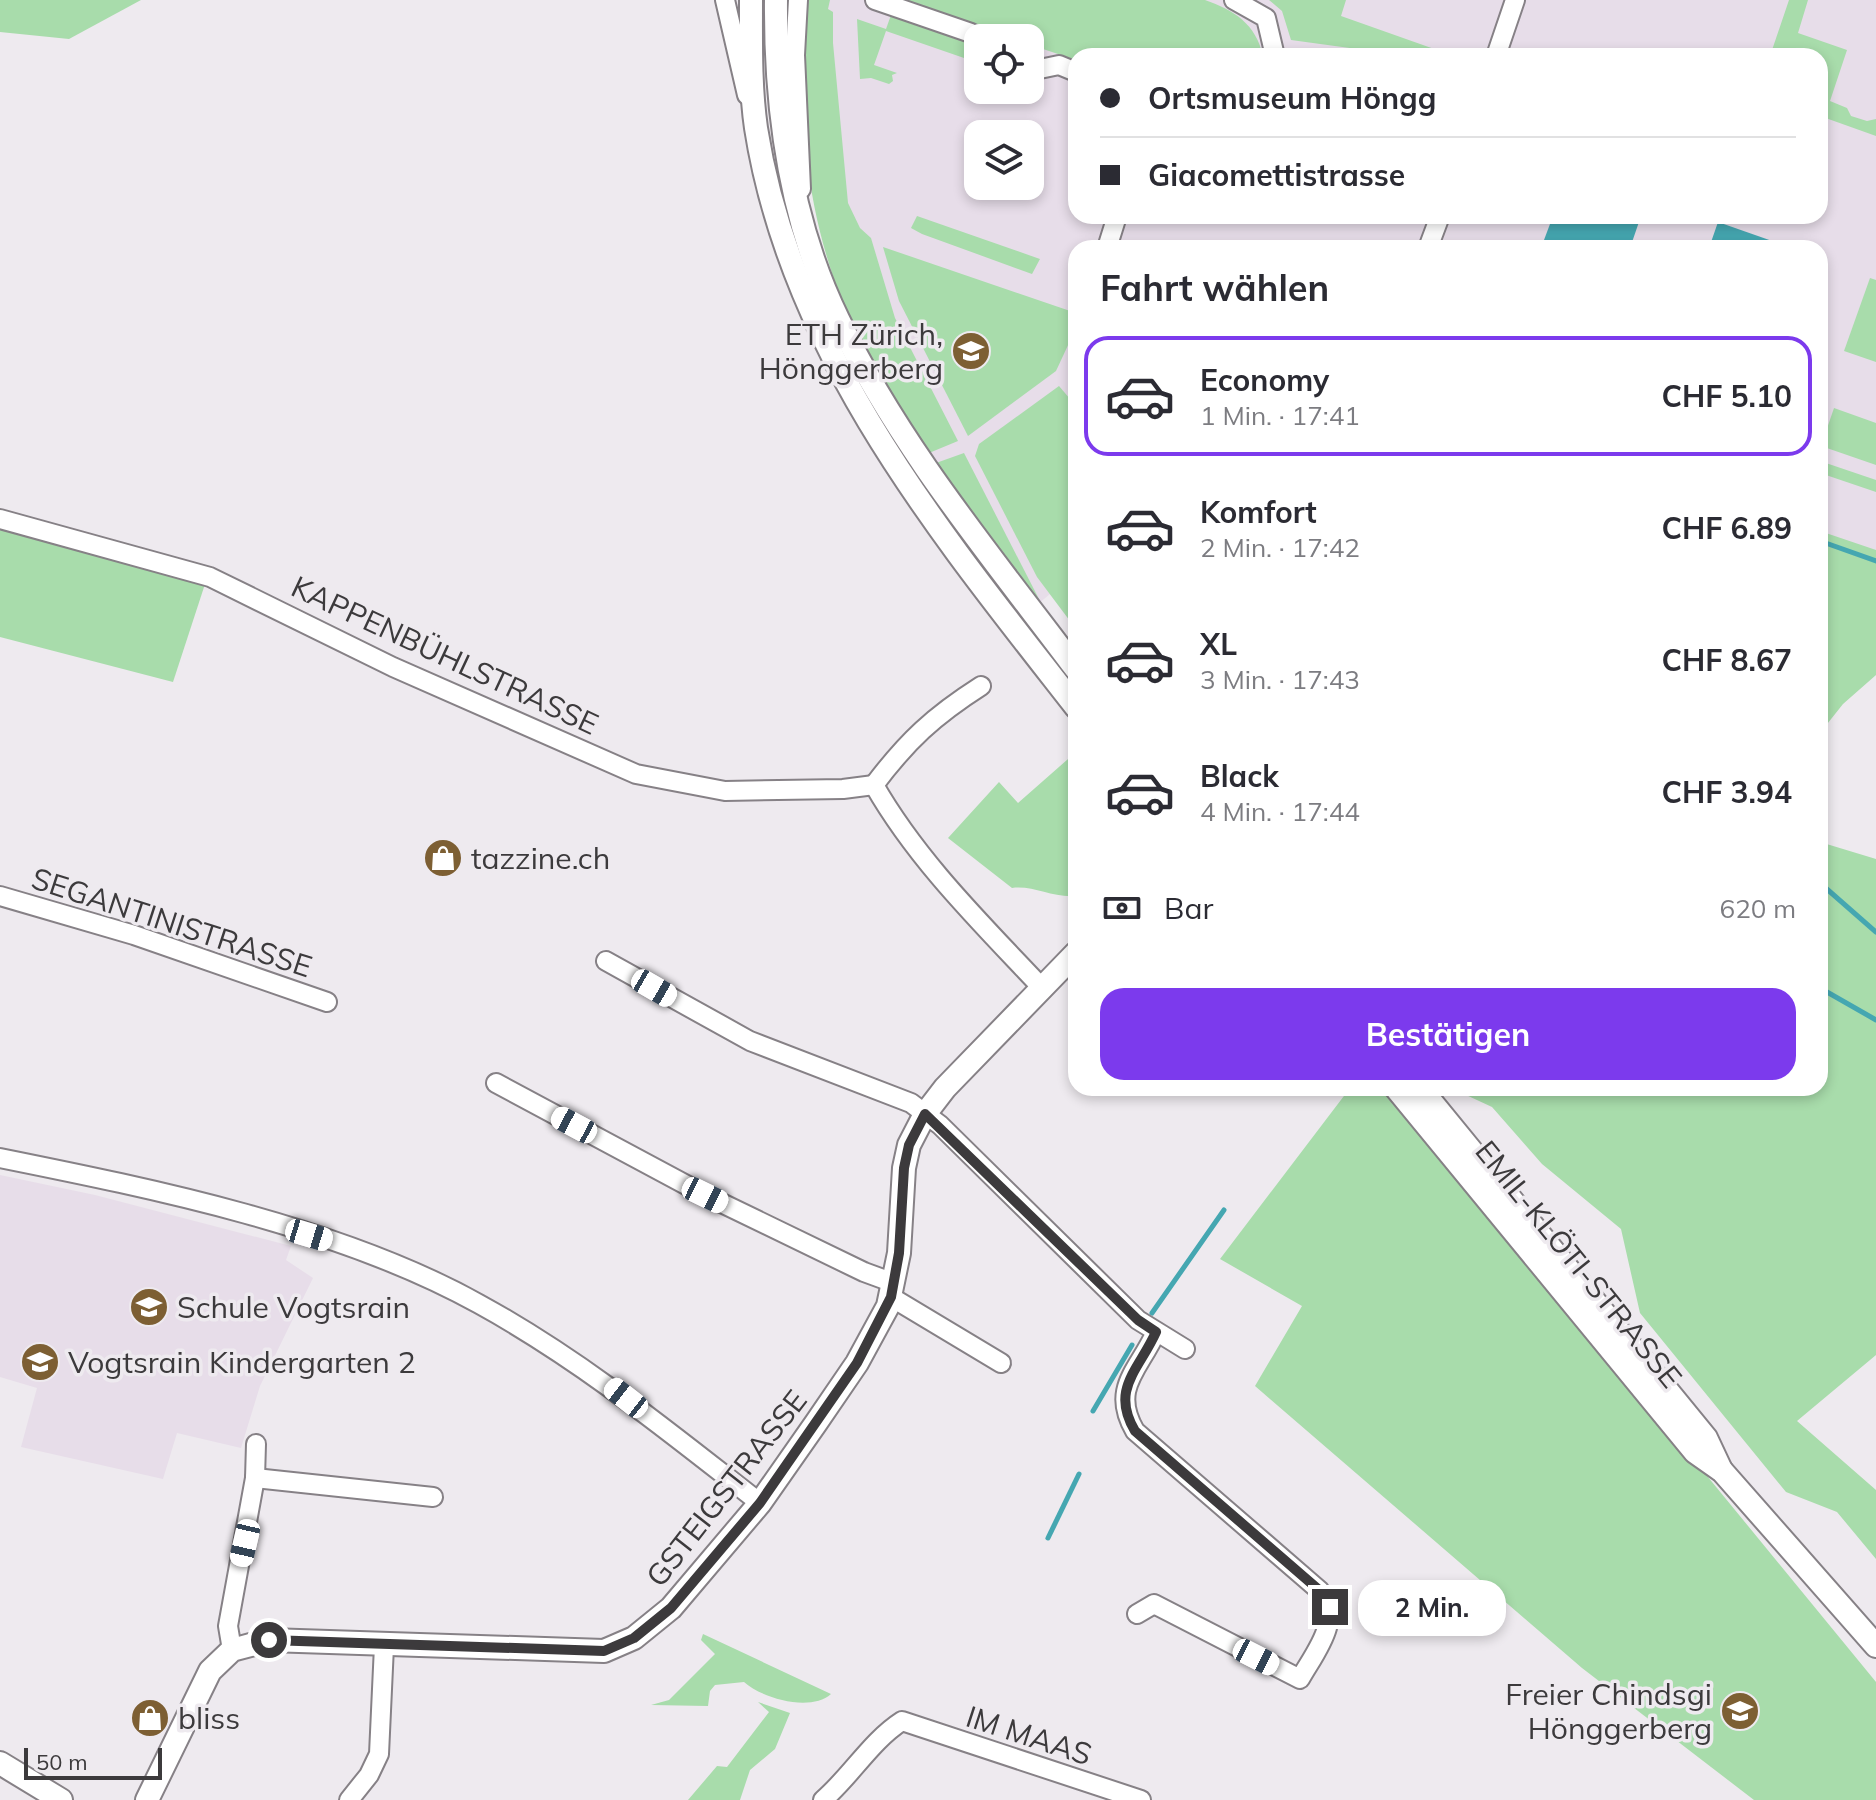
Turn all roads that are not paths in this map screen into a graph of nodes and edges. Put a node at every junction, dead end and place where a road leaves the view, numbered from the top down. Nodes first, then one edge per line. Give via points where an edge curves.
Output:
1 (725, 0) edge
2 (751, 0) edge
3 (776, 0) edge
4 (798, 0) edge
5 (875, 0) edge
6 (1234, 0) edge
7 (1515, 0) edge
8 (964, 31) edge
9 (1274, 48) edge
10 (1499, 48) edge
11 (1044, 68) edge
12 (1068, 69) edge
13 (756, 126) junction
14 (802, 219) junction
15 (0, 519) edge
16 (1068, 658) edge
17 (981, 686) dead end
18 (1068, 696) edge
19 (874, 785) junction
20 (0, 896) edge
21 (606, 961) dead end
22 (1068, 962) edge
23 (1043, 989) junction
24 (327, 1002) dead end
25 (496, 1083) dead end
26 (1403, 1096) edge
27 (1427, 1096) edge
28 (925, 1114) junction
29 (0, 1158) edge
30 (893, 1290) junction
31 (1156, 1332) junction
32 (1185, 1349) dead end
33 (1001, 1363) dead end
34 (256, 1444) dead end
35 (1722, 1471) junction
36 (255, 1478) junction
37 (433, 1497) dead end
38 (760, 1503) junction
39 (1137, 1614) dead end
40 (384, 1646) junction
41 (1876, 1646) edge
42 (232, 1650) junction
43 (0, 1763) edge
44 (61, 1800) edge
45 (147, 1800) edge
46 (349, 1800) edge
47 (823, 1800) edge
48 (1141, 1800) edge

1 - 13 street
2 - 13 street
3 - 14 street via 779,103
4 - 14 street via 795,55
5 - 8 street
6 - 9 street via 1266,18
7 - 10 street
11 - 12 street
13 - 18 street via 799,288 857,405 917,495
14 - 16 street via 836,316 870,381 934,479
15 - 19 street, KAPPENBÜHLSTRASSE via 210,577 393,667 636,774 725,791
17 - 19 street via 925,725
19 - 23 street via 895,822 943,881
20 - 24 street, SEGANTINISTRASSE via 134,935
21 - 28 street via 750,1041 911,1103
22 - 23 street, GSTEIGSTRASSE
23 - 28 street, GSTEIGSTRASSE
25 - 30 street
26 - 35 street, EMIL-KLÖTI-STRASSE via 1695,1452
27 - 35 street, EMIL-KLÖTI-STRASSE via 1706,1438
28 - 30 street, GSTEIGSTRASSE via 904,1168
28 - 31 street
29 - 38 street via 262,1220 435,1283 476,1302 603,1380
30 - 33 street
30 - 38 street, GSTEIGSTRASSE via 857,1363
31 - 32 street
31 - 39 street via 1126,1385 1125,1409 1135,1431 1319,1590 1330,1616 1300,1679 1154,1604
34 - 36 street
35 - 41 street, EMIL-KLÖTI-STRASSE
36 - 37 street
36 - 42 street via 228,1626
38 - 40 street, GSTEIGSTRASSE via 671,1608 620,1646 569,1652
40 - 42 street, GSTEIGSTRASSE via 269,1640
40 - 46 street via 379,1754
42 - 45 street via 210,1671 192,1701
43 - 44 street
47 - 48 street, IM MAAS via 885,1732 902,1721

